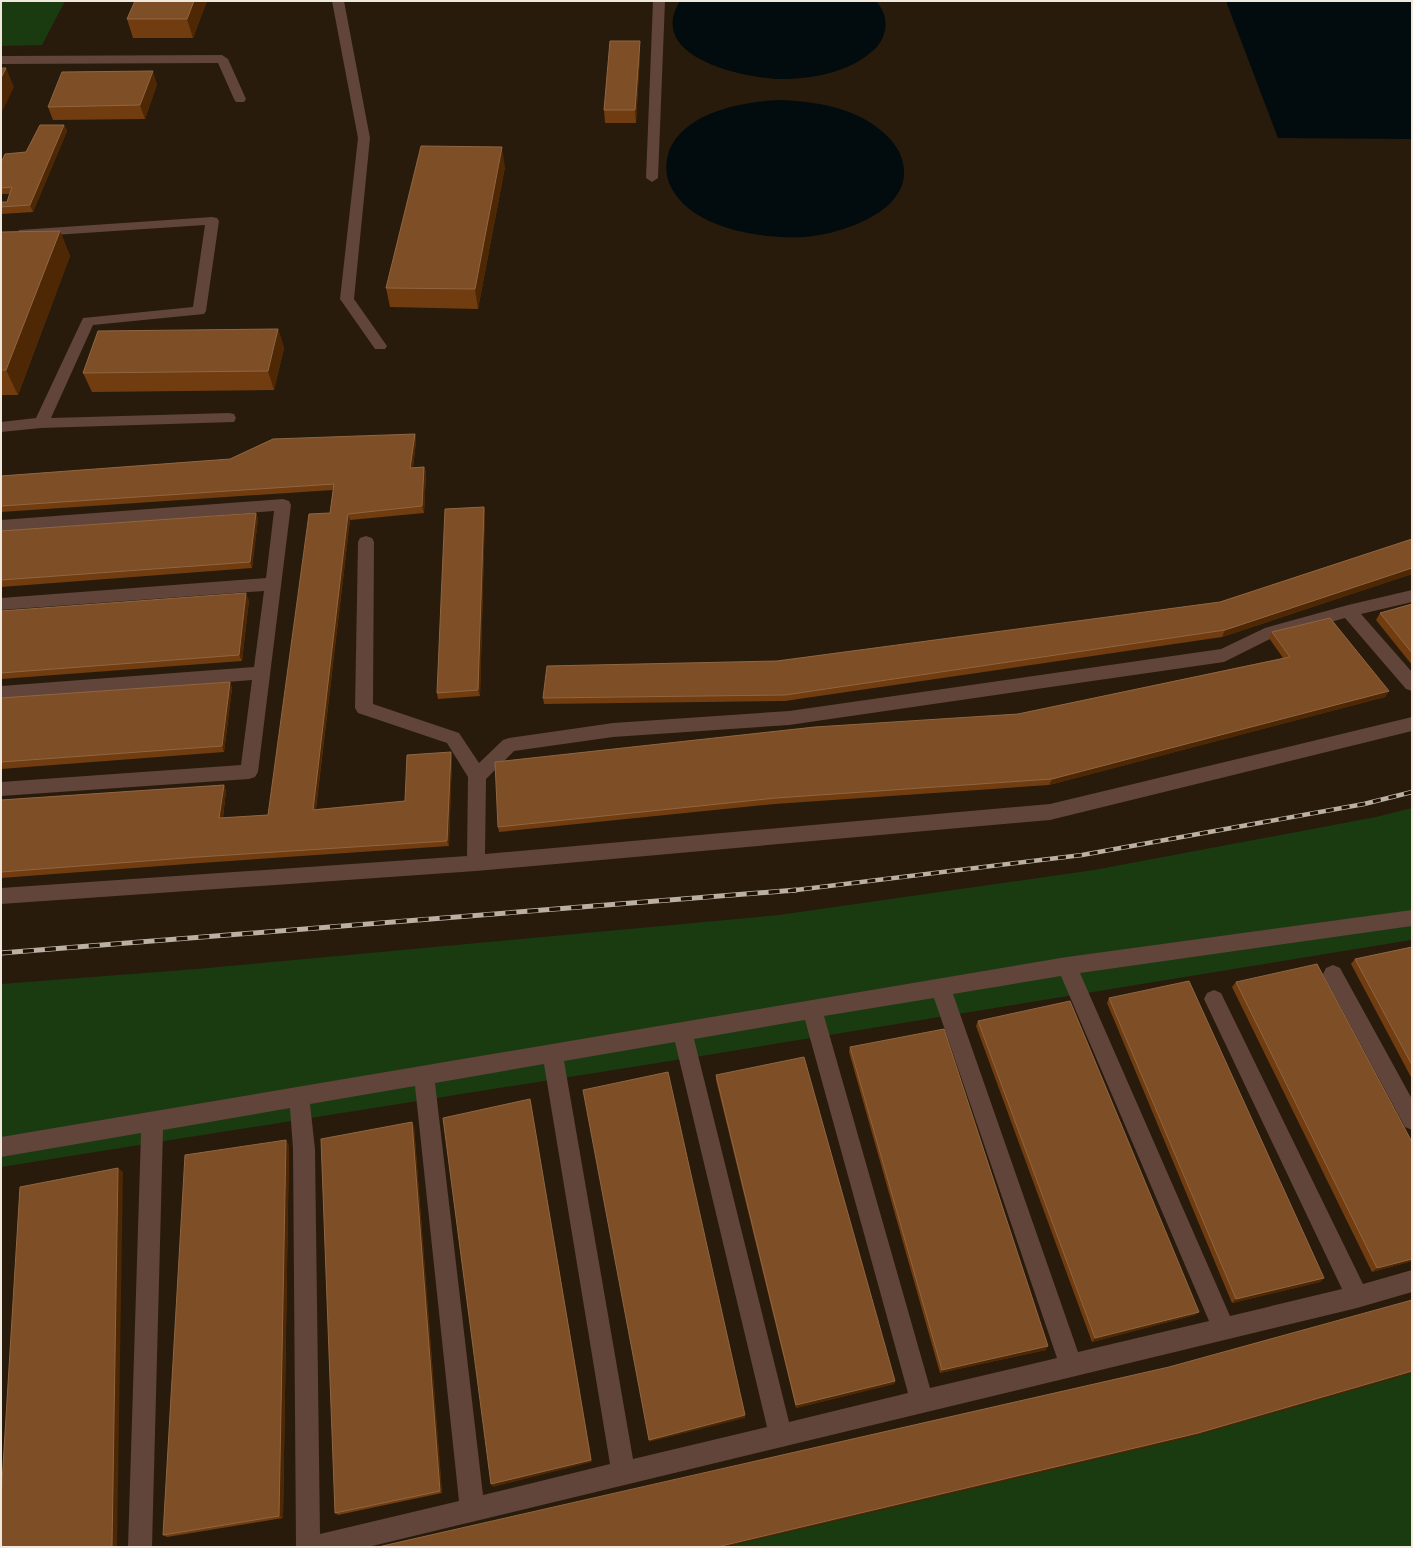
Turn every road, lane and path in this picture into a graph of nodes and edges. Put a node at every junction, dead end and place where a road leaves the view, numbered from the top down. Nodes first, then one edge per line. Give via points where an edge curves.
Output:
1 (338, 1) edge
2 (659, 1) edge
3 (1, 60) edge
4 (240, 99) dead end
5 (652, 178) dead end
6 (13, 234) edge
7 (380, 346) dead end
8 (229, 418) dead end
9 (41, 423) junction
10 (1, 427) edge
11 (1, 526) edge
12 (366, 542) dead end
13 (273, 584) junction
14 (1412, 596) edge
15 (1, 604) edge
16 (1348, 611) junction
17 (262, 673) junction
18 (1412, 684) edge
19 (1, 692) edge
20 (1412, 724) edge
21 (477, 776) junction
22 (1, 789) edge
23 (476, 863) junction
24 (1, 896) edge
25 (1412, 918) edge
26 (1067, 966) junction
27 (1333, 974) dead end
28 (940, 987) junction
29 (1214, 999) dead end
30 (812, 1010) junction
31 (682, 1031) junction
32 (552, 1054) junction
33 (424, 1075) junction
34 (299, 1096) junction
35 (1412, 1120) edge
36 (152, 1122) junction
37 (1, 1147) edge
38 (1412, 1281) edge
39 (1356, 1297) junction
40 (1224, 1329) junction
41 (1071, 1366) junction
42 (922, 1402) junction
43 (781, 1436) junction
44 (624, 1474) junction
45 (472, 1509) junction
46 (140, 1547) edge
47 (308, 1547) edge
48 (317, 1547) edge

1 - 7 lane via 364,138 347,299
2 - 5 lane
3 - 4 lane via 222,59
6 - 9 lane via 212,221 199,311 88,321
8 - 9 lane
9 - 10 lane
11 - 13 lane via 283,505
12 - 21 lane via 364,708 453,738
13 - 15 lane
13 - 17 lane
14 - 16 lane
16 - 18 lane
16 - 21 lane via 1265,634 1224,655 789,718 613,730 509,745
17 - 19 lane
17 - 22 lane via 249,772
20 - 23 lane via 1050,812
21 - 23 lane
23 - 24 lane
25 - 26 lane
26 - 28 lane
26 - 40 lane
27 - 35 lane
28 - 30 lane
28 - 41 lane
29 - 39 lane
30 - 31 lane
30 - 42 lane
31 - 32 lane
31 - 43 lane
32 - 33 lane
32 - 44 lane
33 - 34 lane
33 - 45 lane
34 - 36 lane
34 - 47 lane via 304,1149
36 - 37 lane
36 - 46 lane
38 - 39 lane
39 - 40 lane
40 - 41 lane
41 - 42 lane
42 - 43 lane
43 - 44 lane
44 - 45 lane
45 - 48 lane

